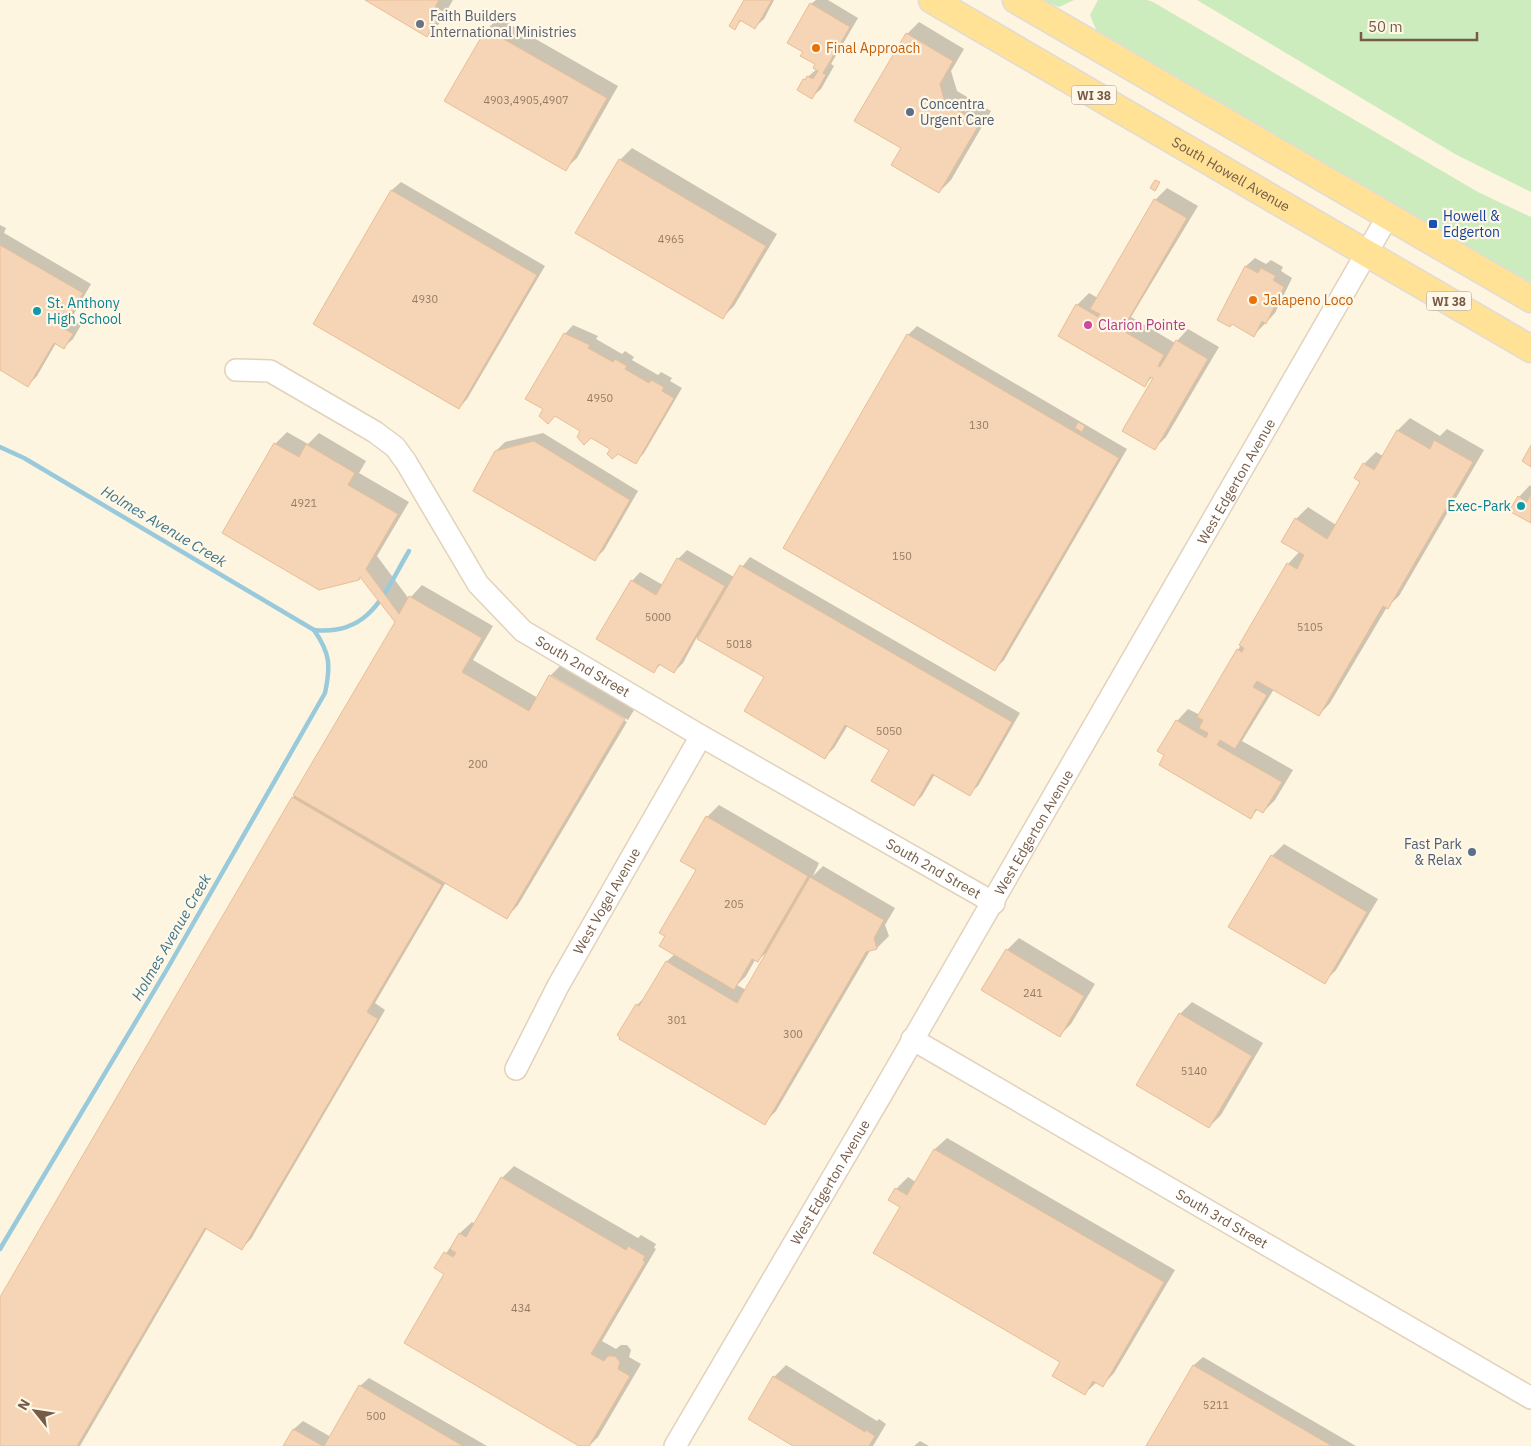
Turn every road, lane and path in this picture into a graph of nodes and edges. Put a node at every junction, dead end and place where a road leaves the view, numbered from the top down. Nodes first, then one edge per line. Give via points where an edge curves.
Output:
1 (932, 0) edge
2 (1016, 0) edge
3 (1388, 216) junction
4 (1366, 253) junction
5 (1531, 299) edge
6 (1531, 349) edge
7 (236, 370) dead end
8 (701, 736) junction
9 (994, 903) junction
10 (912, 1040) junction
11 (516, 1069) dead end
12 (1531, 1398) edge
13 (675, 1446) edge

1 - 4 main road, South Howell Avenue / WI 38
2 - 3 main road
3 - 4 street, West Edgerton Avenue
3 - 5 main road
4 - 6 main road, South Howell Avenue / WI 38
4 - 9 street, West Edgerton Avenue
7 - 8 street, South 2nd Street via 270,371 375,432 406,462 478,584 523,631
8 - 9 street, South 2nd Street
8 - 11 street, West Vogel Avenue via 558,986
9 - 10 street, West Edgerton Avenue
10 - 12 street, South 3rd Street
10 - 13 street, West Edgerton Avenue

